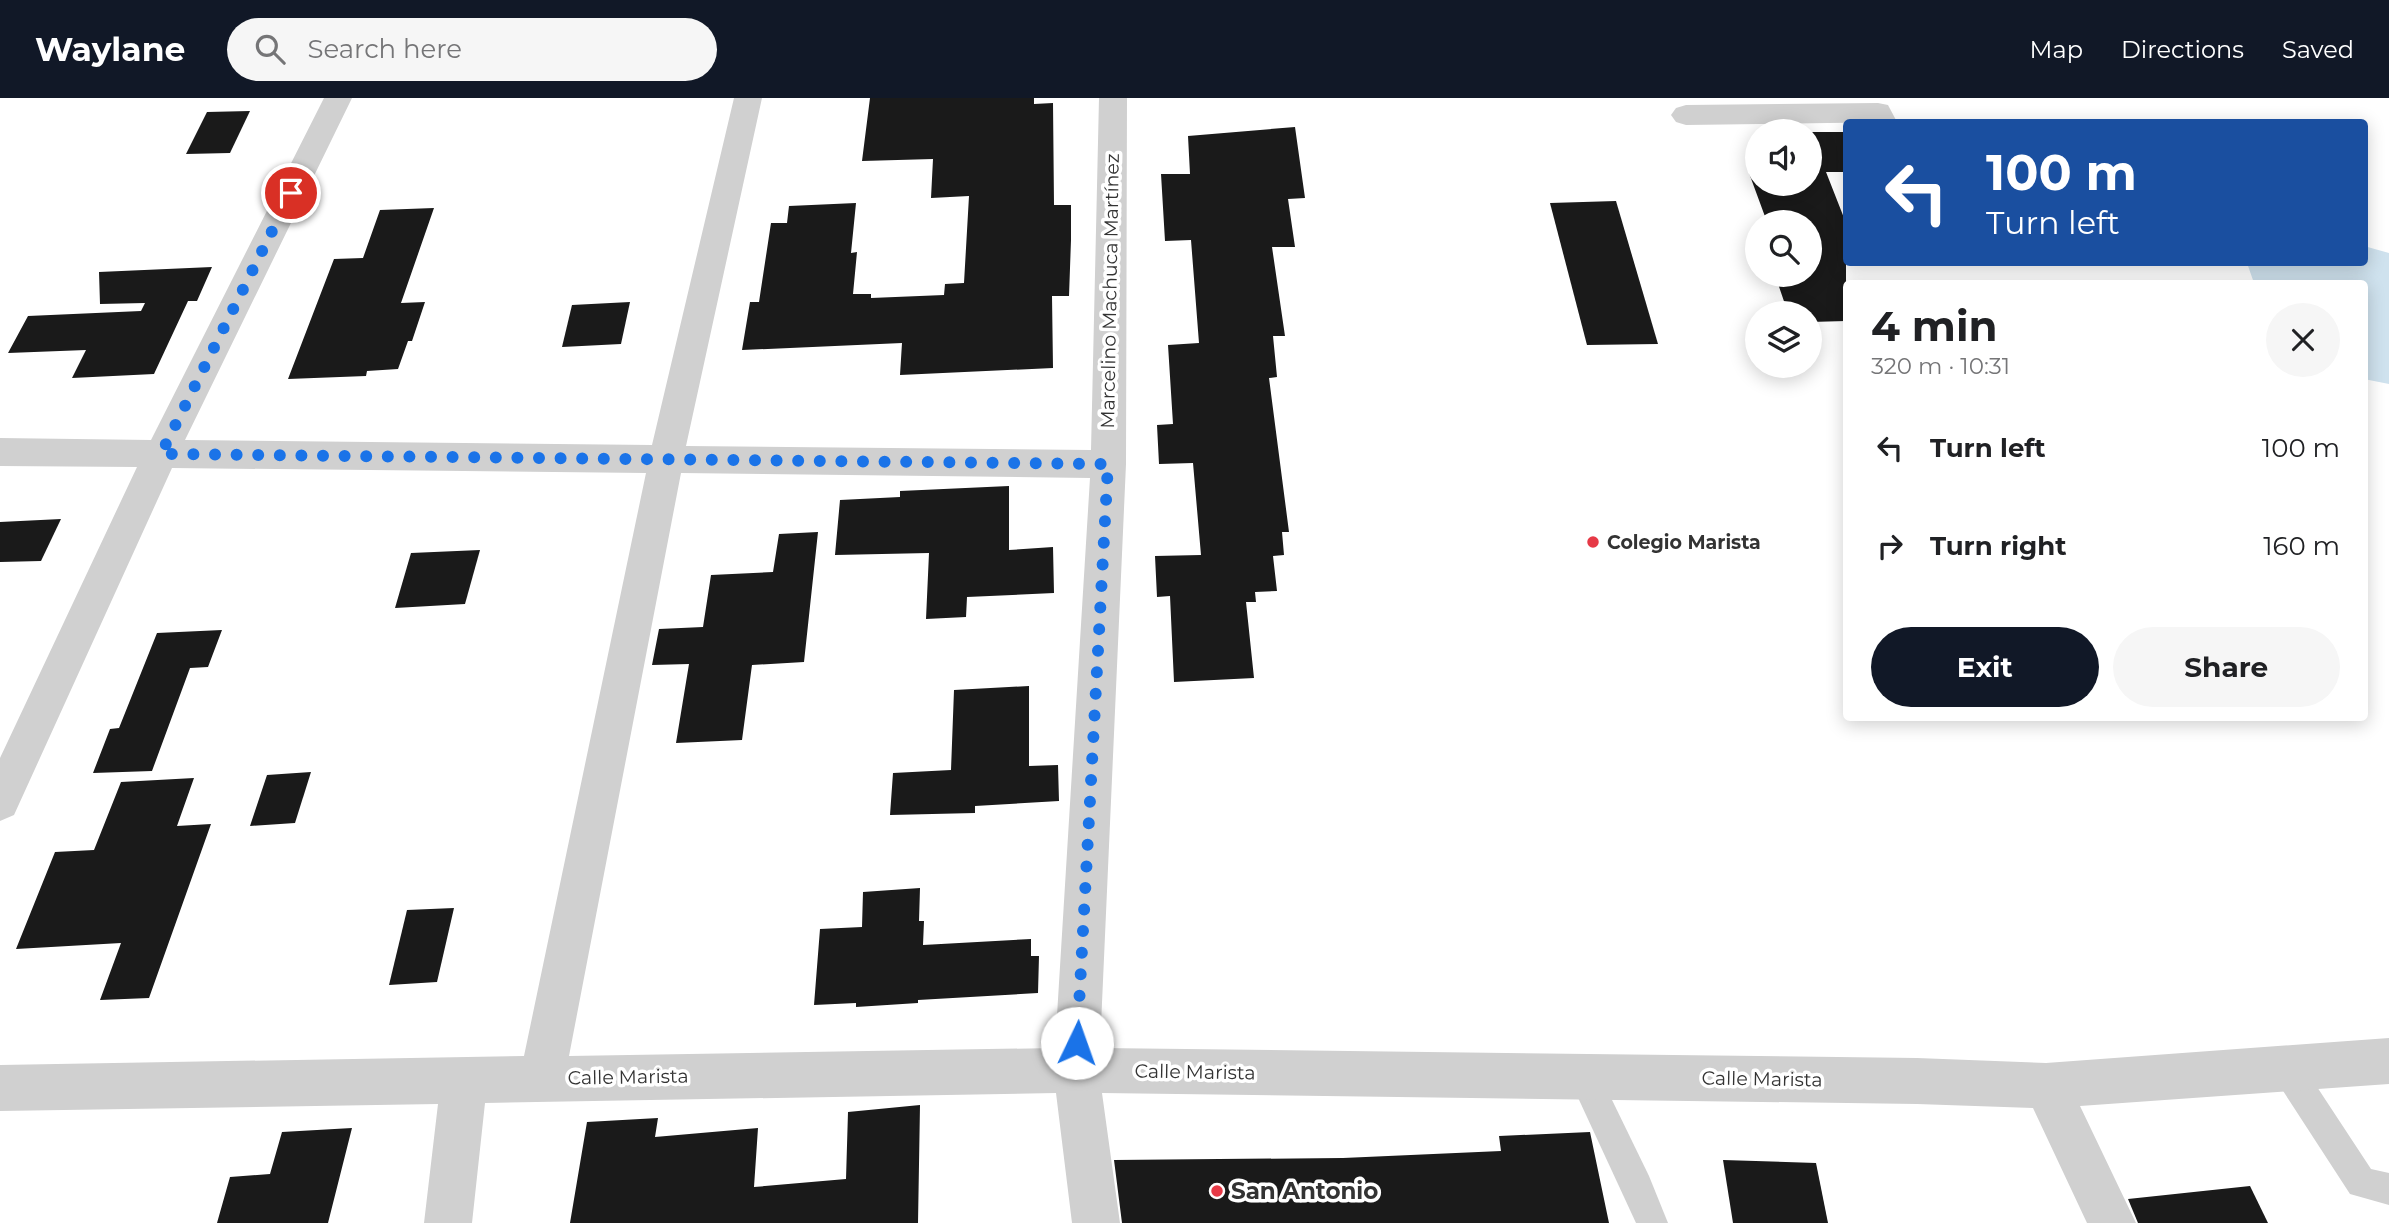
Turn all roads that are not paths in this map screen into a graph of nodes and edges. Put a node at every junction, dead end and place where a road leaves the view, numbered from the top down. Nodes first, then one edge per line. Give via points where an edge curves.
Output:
1 (338, 98) edge
2 (748, 98) edge
3 (1113, 98) edge
4 (1686, 115) dead end
5 (1882, 119) edge
6 (0, 452) edge
7 (161, 454) junction
8 (667, 459) junction
9 (1108, 464) junction
10 (0, 802) edge
11 (2389, 1061) edge
12 (2287, 1069) junction
13 (1076, 1070) junction
14 (1584, 1076) junction
15 (542, 1079) junction
16 (464, 1080) junction
17 (2046, 1086) junction
18 (0, 1088) edge
19 (2389, 1189) edge
20 (449, 1223) edge
21 (1096, 1223) edge
22 (1652, 1223) edge
23 (2112, 1223) edge

1 - 7 street
2 - 8 street
3 - 9 street, Marcelino Machuca Martínez
4 - 5 street via 1878,112
6 - 7 street
7 - 8 street
7 - 10 street
8 - 9 street
8 - 15 street
9 - 13 street, Marcelino Machuca Martínez
11 - 12 street, Calle Marista
12 - 17 street, Calle Marista
12 - 19 lane via 2361,1183
13 - 14 street, Calle Marista
13 - 15 street, Calle Marista
13 - 21 street, Marcelino Machuca Martínez
14 - 17 street, Calle Marista
14 - 22 lane
15 - 16 street, Calle Marista
16 - 18 street, Calle Marista
16 - 20 street
17 - 23 street

